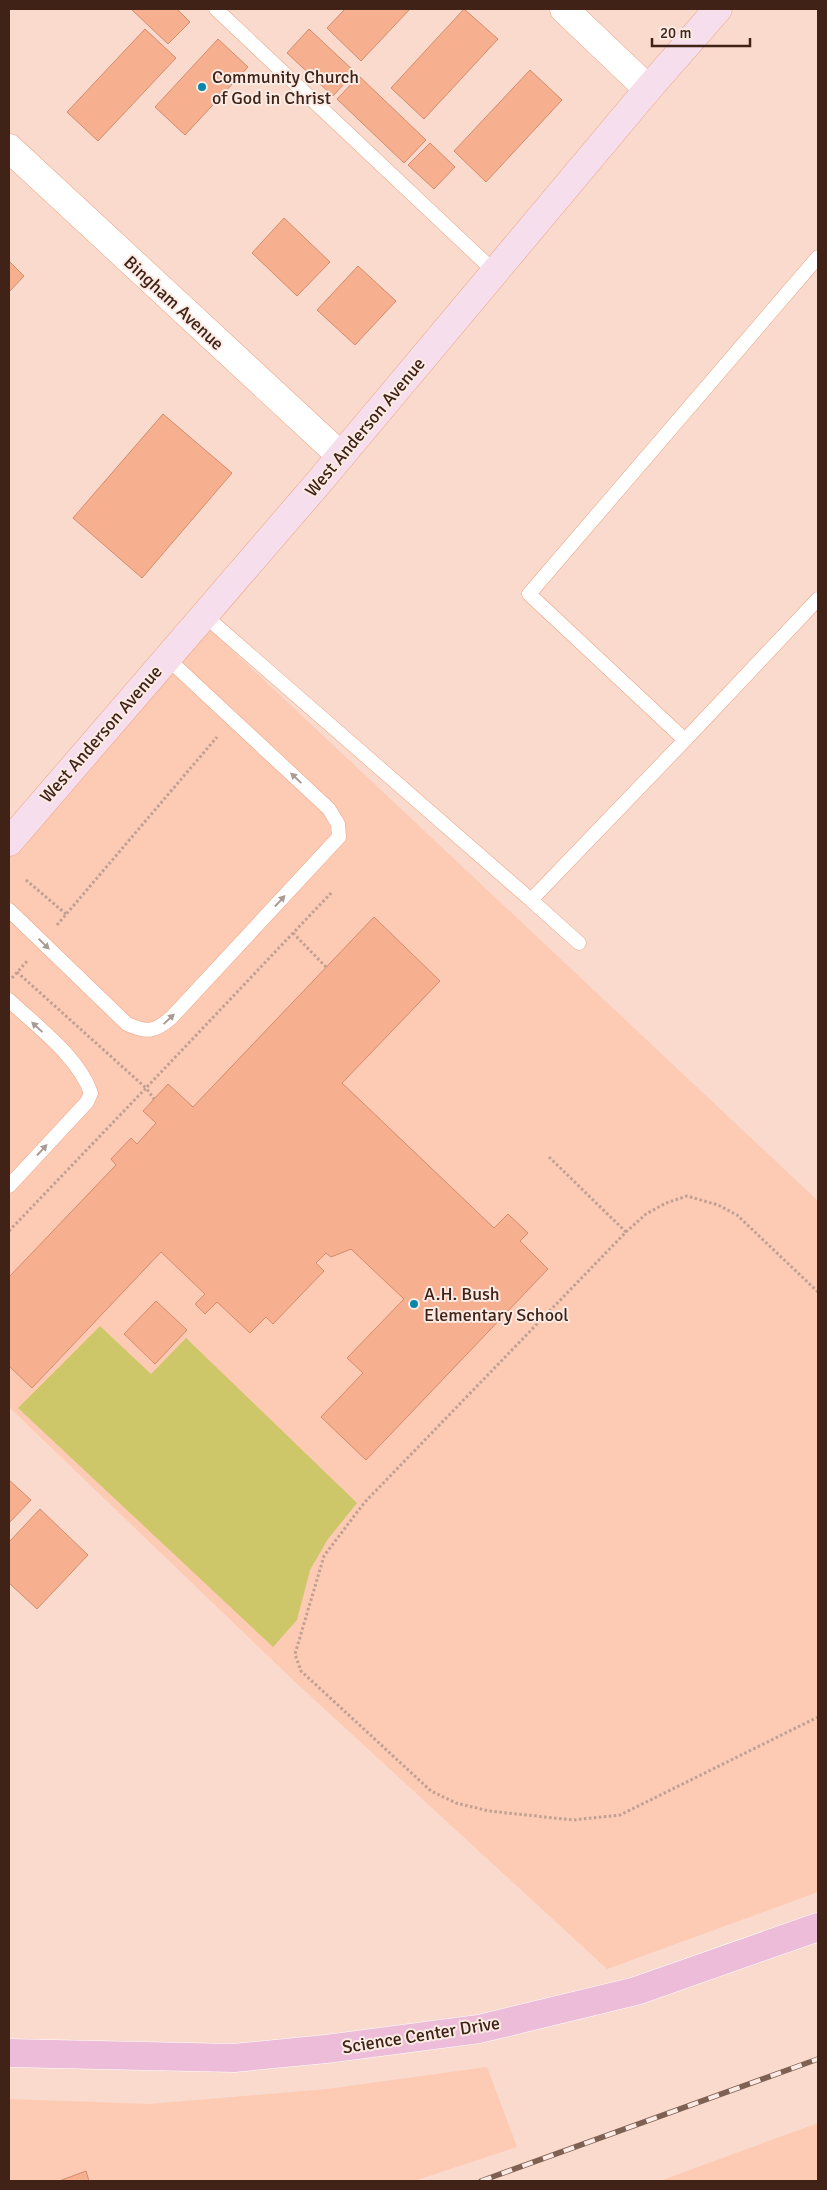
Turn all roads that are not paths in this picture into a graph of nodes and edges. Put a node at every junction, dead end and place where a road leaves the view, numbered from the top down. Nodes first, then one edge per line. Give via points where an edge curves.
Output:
1 (216, 9) edge
2 (564, 9) edge
3 (718, 9) edge
4 (648, 88) junction
5 (9, 148) edge
6 (818, 257) edge
7 (496, 273) junction
8 (341, 456) junction
9 (818, 599) edge
10 (204, 615) junction
11 (167, 658) junction
12 (685, 740) junction
13 (12, 830) edge
14 (531, 900) junction
15 (9, 910) edge
16 (579, 943) dead end
17 (9, 1000) edge
18 (9, 1186) edge
19 (818, 1927) edge
20 (9, 2053) edge

1 - 7 lane
2 - 4 street
3 - 4 street, West Anderson Avenue
4 - 7 street, West Anderson Avenue
5 - 8 street, Bingham Avenue
6 - 12 lane via 529,594
7 - 8 street, West Anderson Avenue
8 - 10 street, West Anderson Avenue
9 - 12 lane
10 - 11 street, West Anderson Avenue
10 - 14 lane
11 - 13 street, West Anderson Avenue
15 -> 11 lane via 127,1024 143,1031 158,1029 339,837 338,824 329,809
12 - 14 lane
14 - 16 lane
18 -> 17 lane via 91,1094 86,1078 71,1059
19 - 20 main road, Science Center Drive via 636,1991 479,2029 326,2050 234,2058

